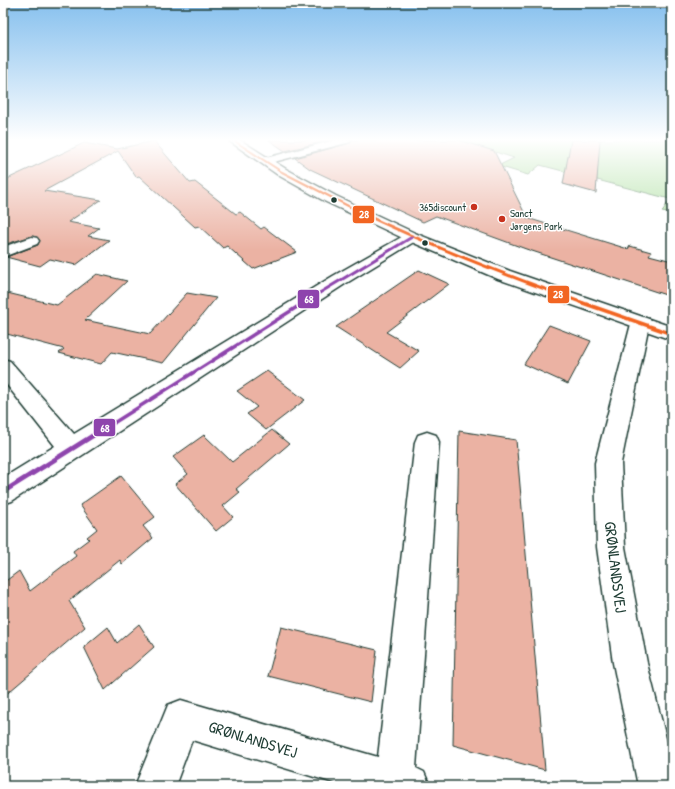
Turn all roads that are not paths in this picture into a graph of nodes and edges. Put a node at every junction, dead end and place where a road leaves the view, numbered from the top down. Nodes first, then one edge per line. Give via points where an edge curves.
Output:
1 (291, 177) edge
2 (412, 237) junction
3 (32, 241) dead end
4 (3, 252) edge
5 (640, 324) junction
6 (672, 334) edge
7 (3, 366) edge
8 (427, 442) dead end
9 (72, 449) junction
10 (3, 492) edge
11 (402, 784) edge
12 (155, 786) edge
13 (658, 786) edge

1 - 2 street
2 - 5 street via 504,275
2 - 9 street
3 - 4 street
5 - 6 street
5 - 13 street, GRØNLANDSVEJ via 608,463 610,547 630,663
7 - 9 street
8 - 11 street, GRØNLANDSVEJ
9 - 10 street
11 - 12 street, GRØNLANDSVEJ via 180,718

